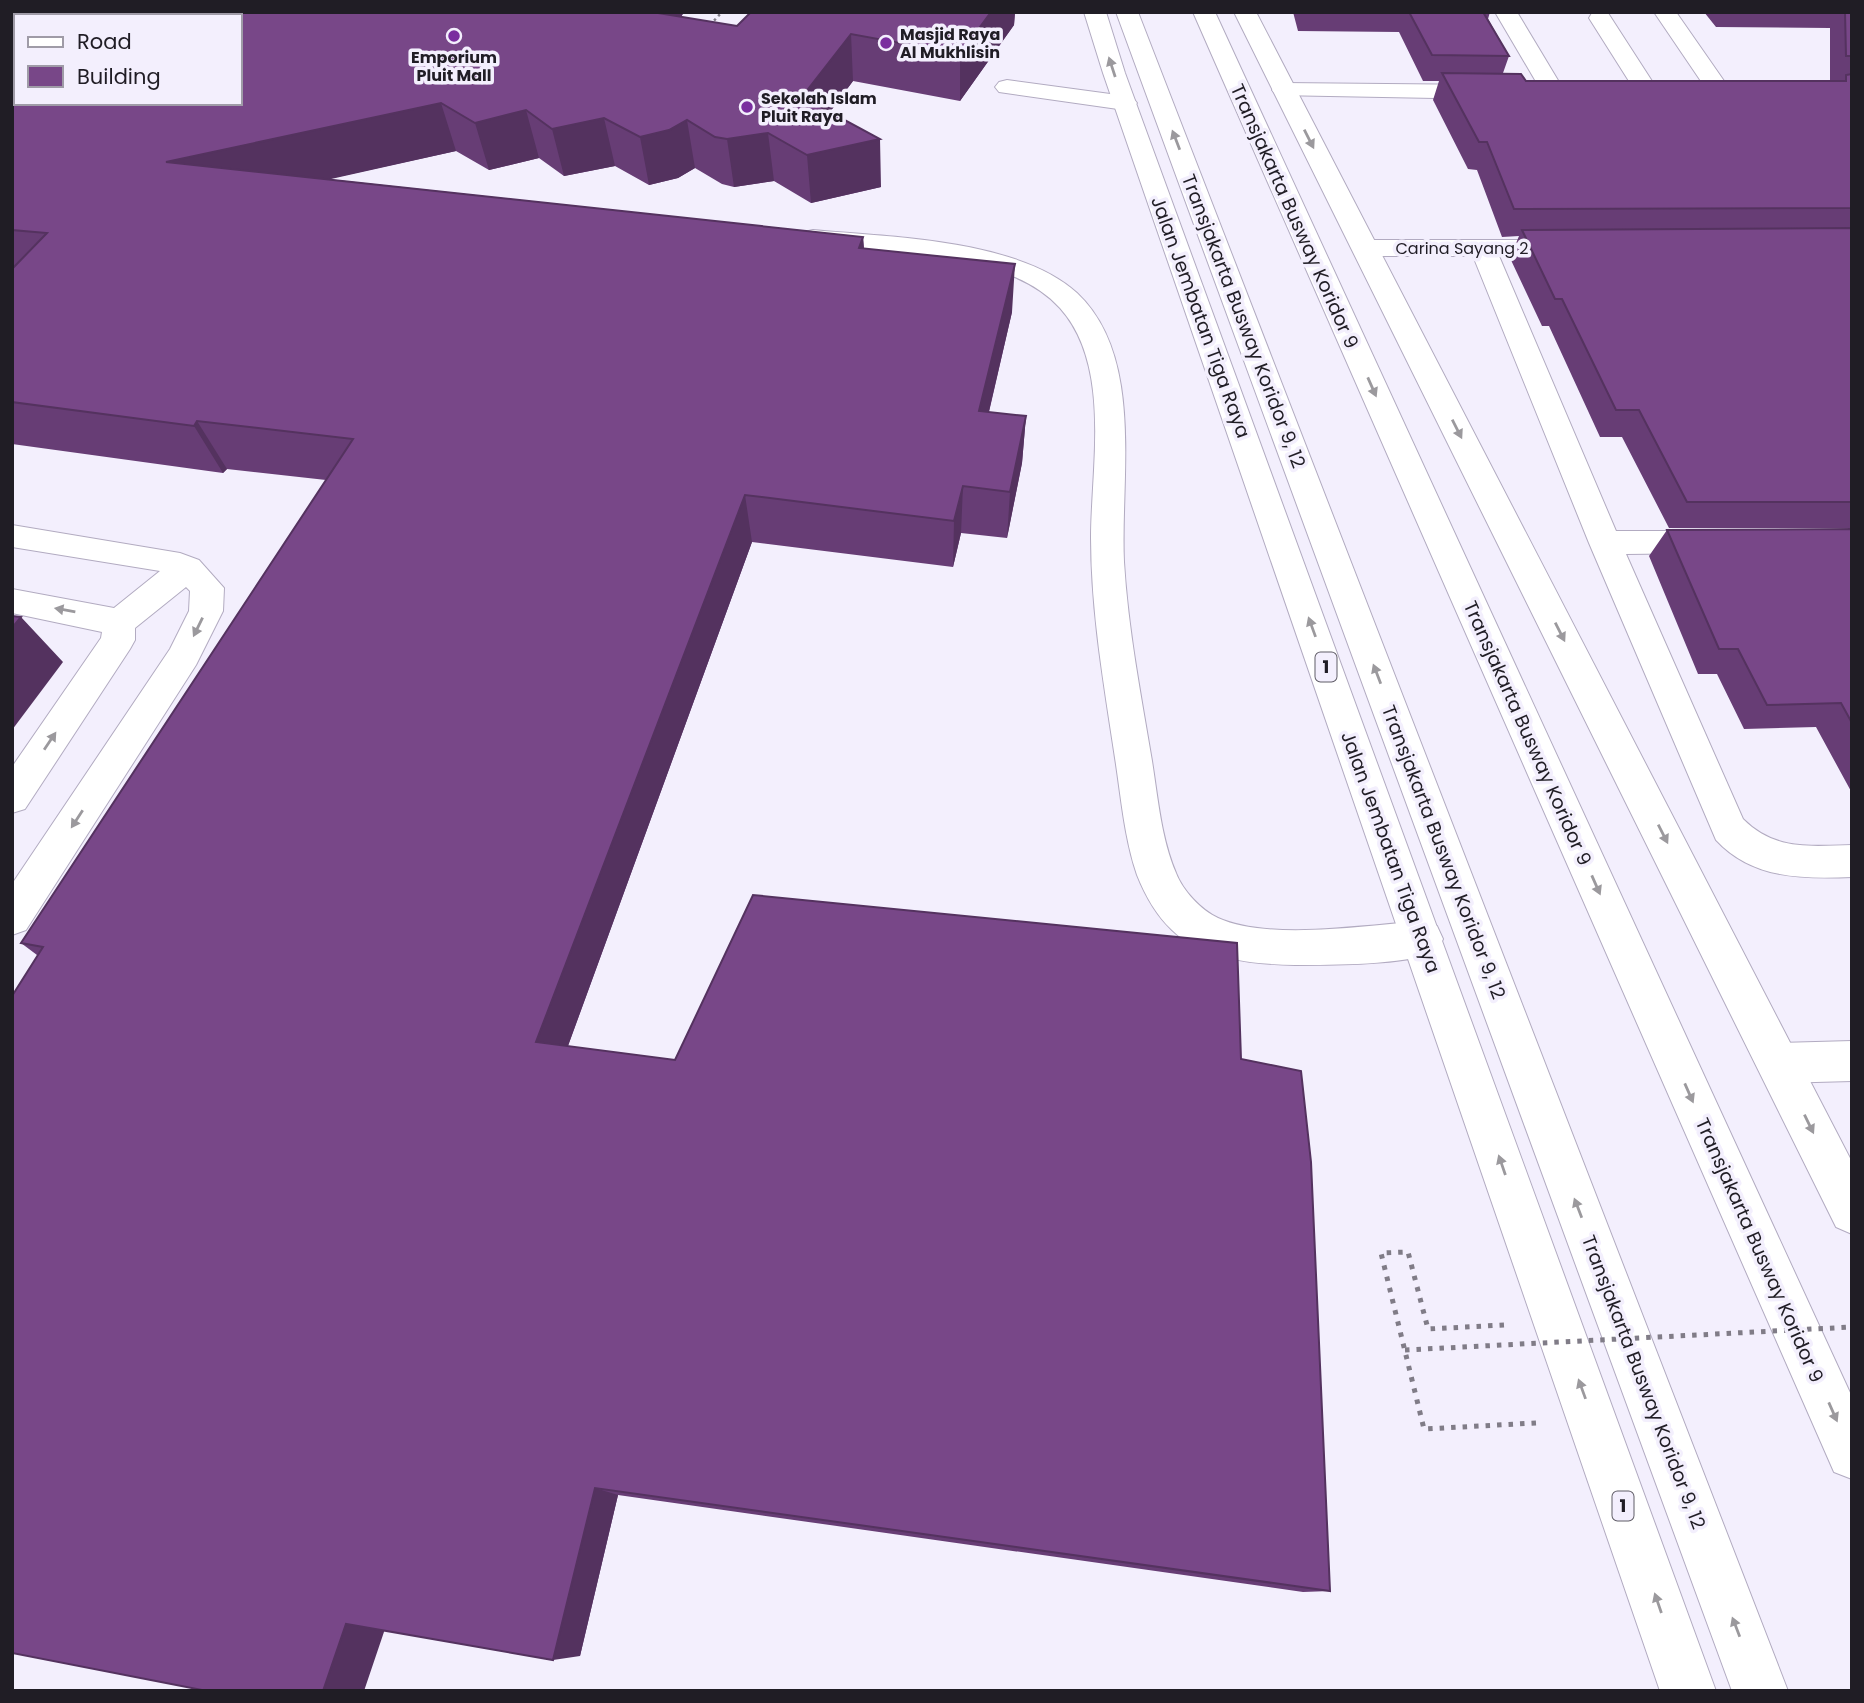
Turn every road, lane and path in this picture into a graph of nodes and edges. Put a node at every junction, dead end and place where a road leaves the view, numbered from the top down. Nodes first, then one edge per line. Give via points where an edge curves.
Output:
1 (722, 12) edge
2 (1095, 12) edge
3 (1128, 12) edge
4 (1204, 12) edge
5 (1245, 12) edge
6 (1506, 12) edge
7 (1665, 12) edge
8 (1600, 18) dead end
9 (705, 30) edge
10 (1007, 87) dead end
11 (1284, 90) junction
12 (1671, 91) edge
13 (1695, 91) edge
14 (1719, 91) junction
15 (1746, 91) edge
16 (1553, 92) junction
17 (1580, 92) edge
18 (1620, 92) edge
19 (1647, 92) junction
20 (1125, 103) junction
21 (790, 235) edge
22 (1366, 248) junction
23 (1592, 248) edge
24 (1483, 249) junction
25 (12, 536) edge
26 (1742, 542) edge
27 (1605, 543) junction
28 (187, 568) junction
29 (12, 601) edge
30 (117, 624) junction
31 (12, 798) edge
32 (1852, 861) edge
33 (12, 918) edge
34 (1423, 939) junction
35 (1852, 1061) edge
36 (1779, 1063) junction
37 (1849, 1200) edge
38 (1558, 1322) junction
39 (1852, 1327) edge
40 (1405, 1350) junction
41 (1593, 1420) junction
42 (1852, 1454) edge
43 (1688, 1691) edge
44 (1760, 1691) edge

1 - 9 path
20 -> 2 main road, Jalan Jembatan Tiga Raya / 1
44 -> 3 main road, Transjakarta Busway Koridor 9, 12
4 -> 42 main road, Transjakarta Busway Koridor 9
5 - 11 main road
6 - 16 main road
7 - 14 main road
8 - 19 main road
10 - 20 main road
11 - 16 main road
11 -> 22 main road
12 - 19 main road
13 - 14 main road
14 - 15 main road
16 - 17 main road
18 - 19 main road
34 -> 20 main road, Jalan Jembatan Tiga Raya / 1
21 - 34 main road via 999,263 1038,277 1069,301 1092,334 1108,383 1107,541 1121,688 1147,844 1158,878 1173,904 1200,929 1233,942 1272,947
22 - 24 main road, Carina Sayang 2
22 -> 36 main road
23 - 24 main road, Carina Sayang 2
24 - 27 main road
25 - 28 main road via 142,555
26 - 27 main road
27 - 32 main road via 1729,829 1741,844 1762,855
28 - 30 main road
28 -> 33 main road via 206,588 206,611 184,656
30 -> 29 main road
31 -> 30 main road via 118,640
38 -> 34 main road, Jalan Jembatan Tiga Raya / 1
35 - 36 main road
36 -> 37 main road
38 - 40 path via 1428,1329 1408,1252 1381,1253
41 -> 38 main road, Jalan Jembatan Tiga Raya / 1
39 - 40 path, bridge
40 - 41 path via 1424,1429
43 -> 41 main road, Jalan Jembatan Tiga Raya / 1

